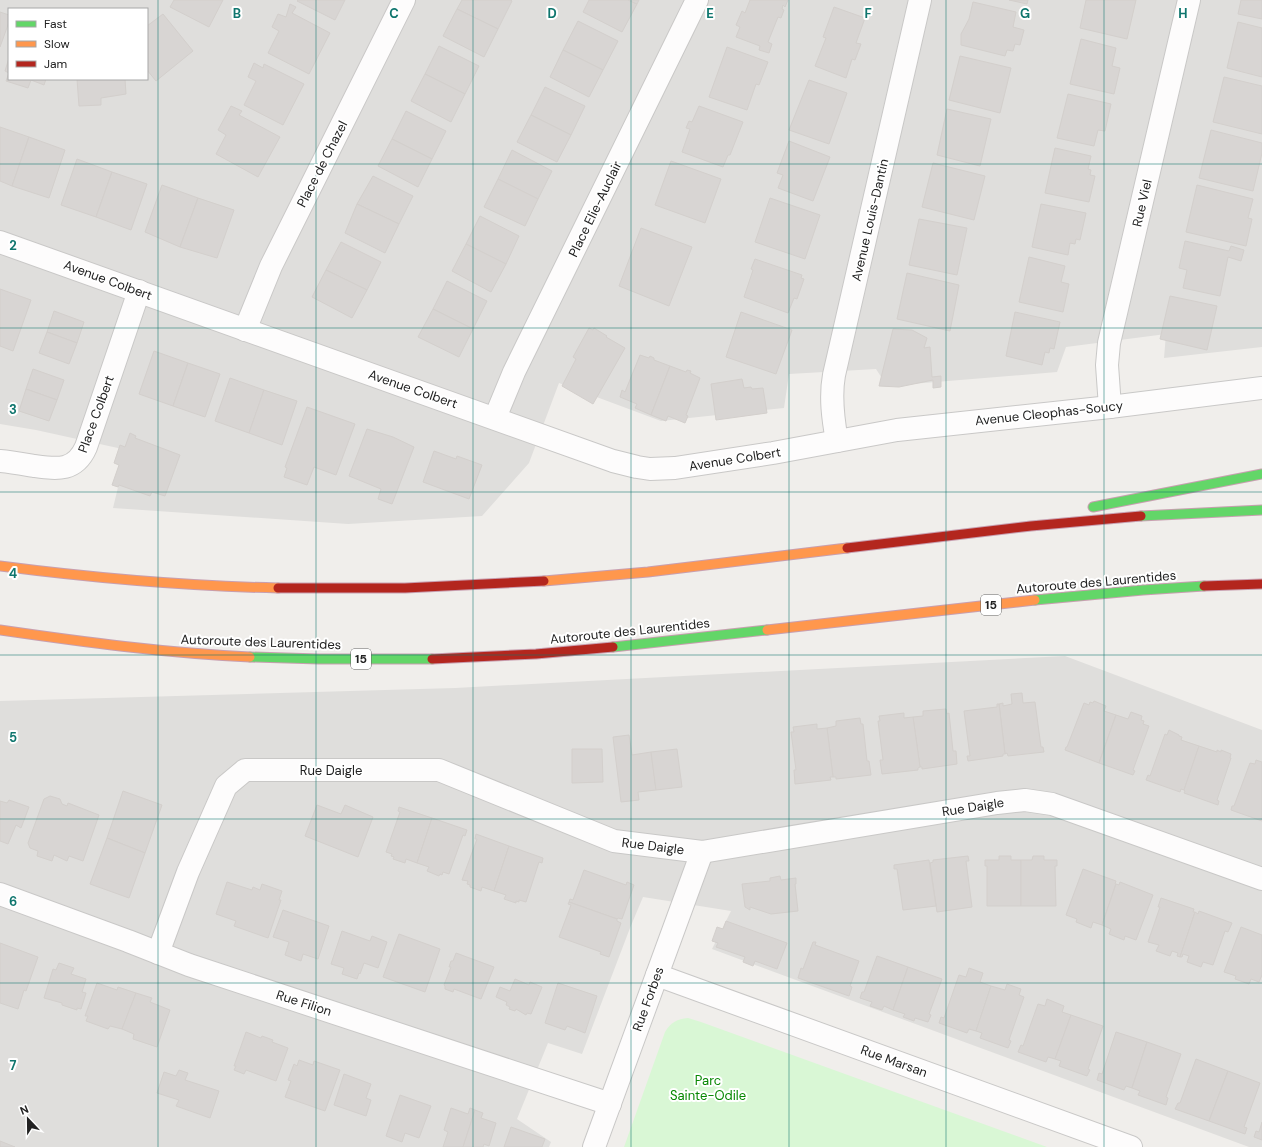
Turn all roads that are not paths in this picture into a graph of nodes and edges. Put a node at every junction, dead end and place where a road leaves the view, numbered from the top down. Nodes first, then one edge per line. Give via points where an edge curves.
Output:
1 (404, 0) edge
2 (697, 0) edge
3 (920, 0) edge
4 (1189, 0) edge
5 (0, 242) edge
6 (140, 291) junction
7 (245, 330) junction
8 (1262, 388) edge
9 (1110, 407) junction
10 (495, 418) junction
11 (837, 441) junction
12 (0, 461) edge
13 (1262, 474) edge
14 (1085, 509) dead end
15 (1262, 510) edge
16 (1054, 515) dead end
17 (938, 537) junction
18 (0, 566) edge
19 (1262, 584) edge
20 (0, 630) edge
21 (702, 852) junction
22 (1262, 879) edge
23 (0, 894) edge
24 (158, 953) junction
25 (657, 975) junction
26 (610, 1104) junction
27 (594, 1147) edge
28 (1131, 1147) edge

1 - 7 street, Place de Chazel via 271,266
2 - 10 street, Place Elie-Auclair via 514,372
3 - 11 street, Avenue Louis-Dantin via 834,375 832,398
4 - 9 street, Rue Viel via 1109,343 1107,365
5 - 6 street, Avenue Colbert
6 - 7 street, Avenue Colbert
6 - 12 street, Place Colbert via 80,458 70,466 58,469
7 - 10 street, Avenue Colbert
8 - 9 street, Avenue Cleophas-Soucy
9 - 11 street, Avenue Cleophas-Soucy via 896,430
10 - 11 street, Avenue Colbert via 613,461 650,469 675,468
13 - 14 highway
15 - 17 highway via 1115,517
16 - 17 highway
17 - 18 highway via 601,576 518,583 384,589 194,585 82,577
19 - 20 highway, Autoroute des Laurentides / 15 via 1076,596 608,647 461,658 320,658 205,654 95,644
21 - 22 street, Rue Daigle via 1025,800 1052,804
21 - 24 street, Rue Daigle via 614,841 439,770 245,770 226,786 188,872
21 - 25 street, Rue Forbes
23 - 24 street, Rue Filion
24 - 26 street, Rue Filion
25 - 26 street, Rue Forbes
25 - 28 street, Rue Marsan
26 - 27 street, Rue Forbes

